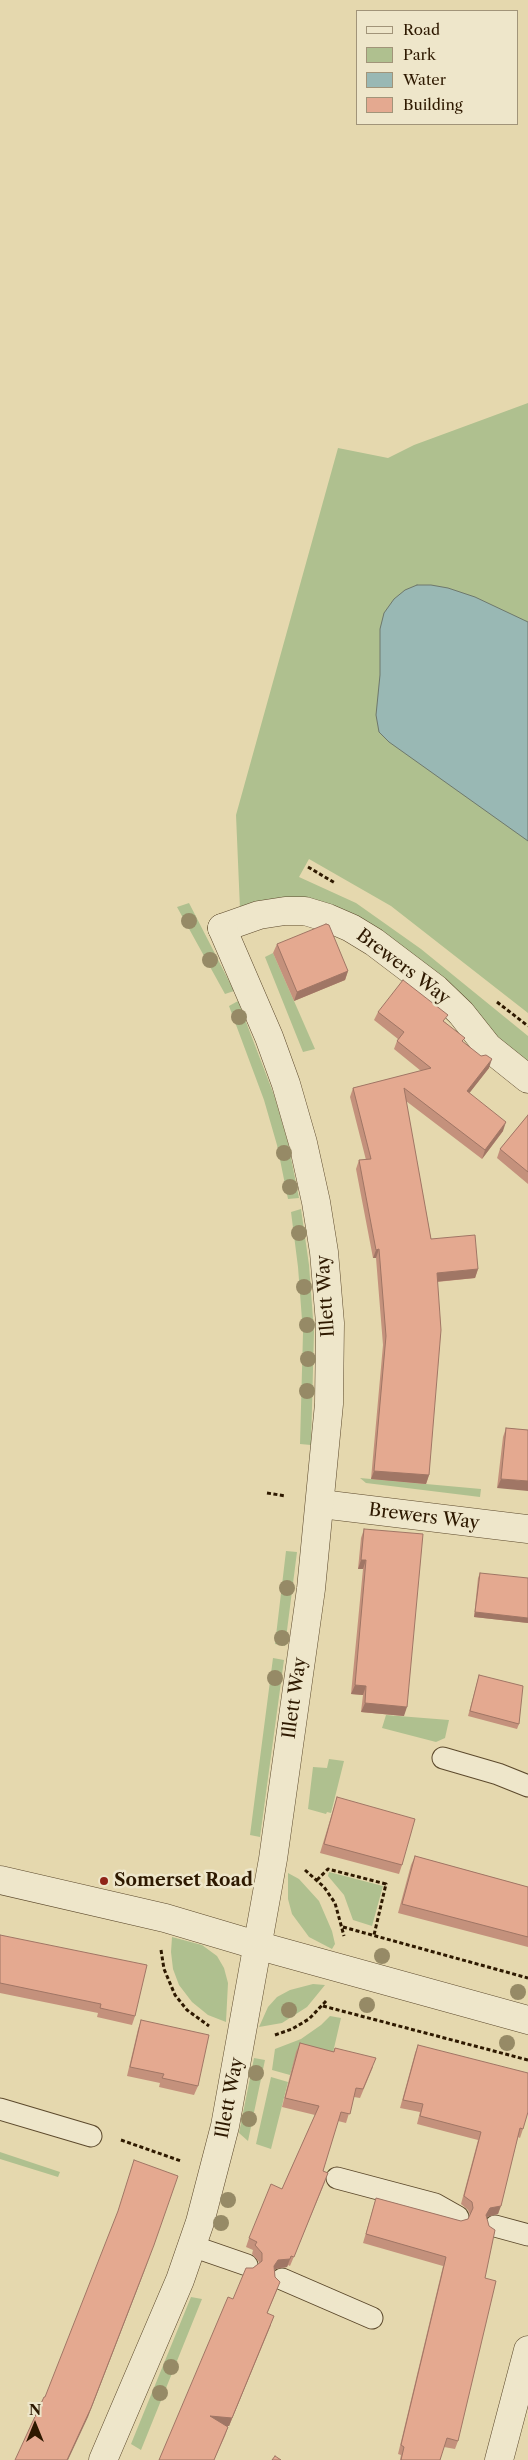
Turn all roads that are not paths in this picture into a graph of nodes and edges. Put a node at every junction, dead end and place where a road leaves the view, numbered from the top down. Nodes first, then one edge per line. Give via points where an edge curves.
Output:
1 (222, 928) joint
2 (528, 1080) edge
3 (321, 1504) junction
4 (528, 1529) edge
5 (443, 1758) dead end
6 (528, 1786) edge
7 (0, 1880) edge
8 (256, 1945) junction
9 (528, 2020) edge
10 (0, 2108) edge
11 (91, 2136) road end
12 (337, 2178) dead end
13 (458, 2217) dead end
14 (495, 2226) dead end
15 (528, 2235) edge
16 (192, 2246) junction
17 (247, 2265) dead end
18 (282, 2279) dead end
19 (372, 2318) dead end
20 (528, 2350) edge
21 (523, 2393) edge
22 (103, 2460) edge
23 (499, 2460) edge

1 - 2 street, Brewers Way via 260,914 306,911 351,928 436,989 461,1013 488,1047
1 - 3 street, Illett Way via 286,1084 316,1202 330,1323 329,1404
3 - 4 street, Brewers Way
3 - 8 street, Illett Way via 273,1859
5 - 6 lane
7 - 8 street via 165,1918
8 - 9 street
8 - 16 street, Illett Way via 214,2172
10 - 11 lane
12 - 13 lane via 435,2204
14 - 15 lane
16 - 17 lane
16 - 22 street, Illett Way via 170,2306
18 - 19 lane
20 - 21 street
21 - 23 street

